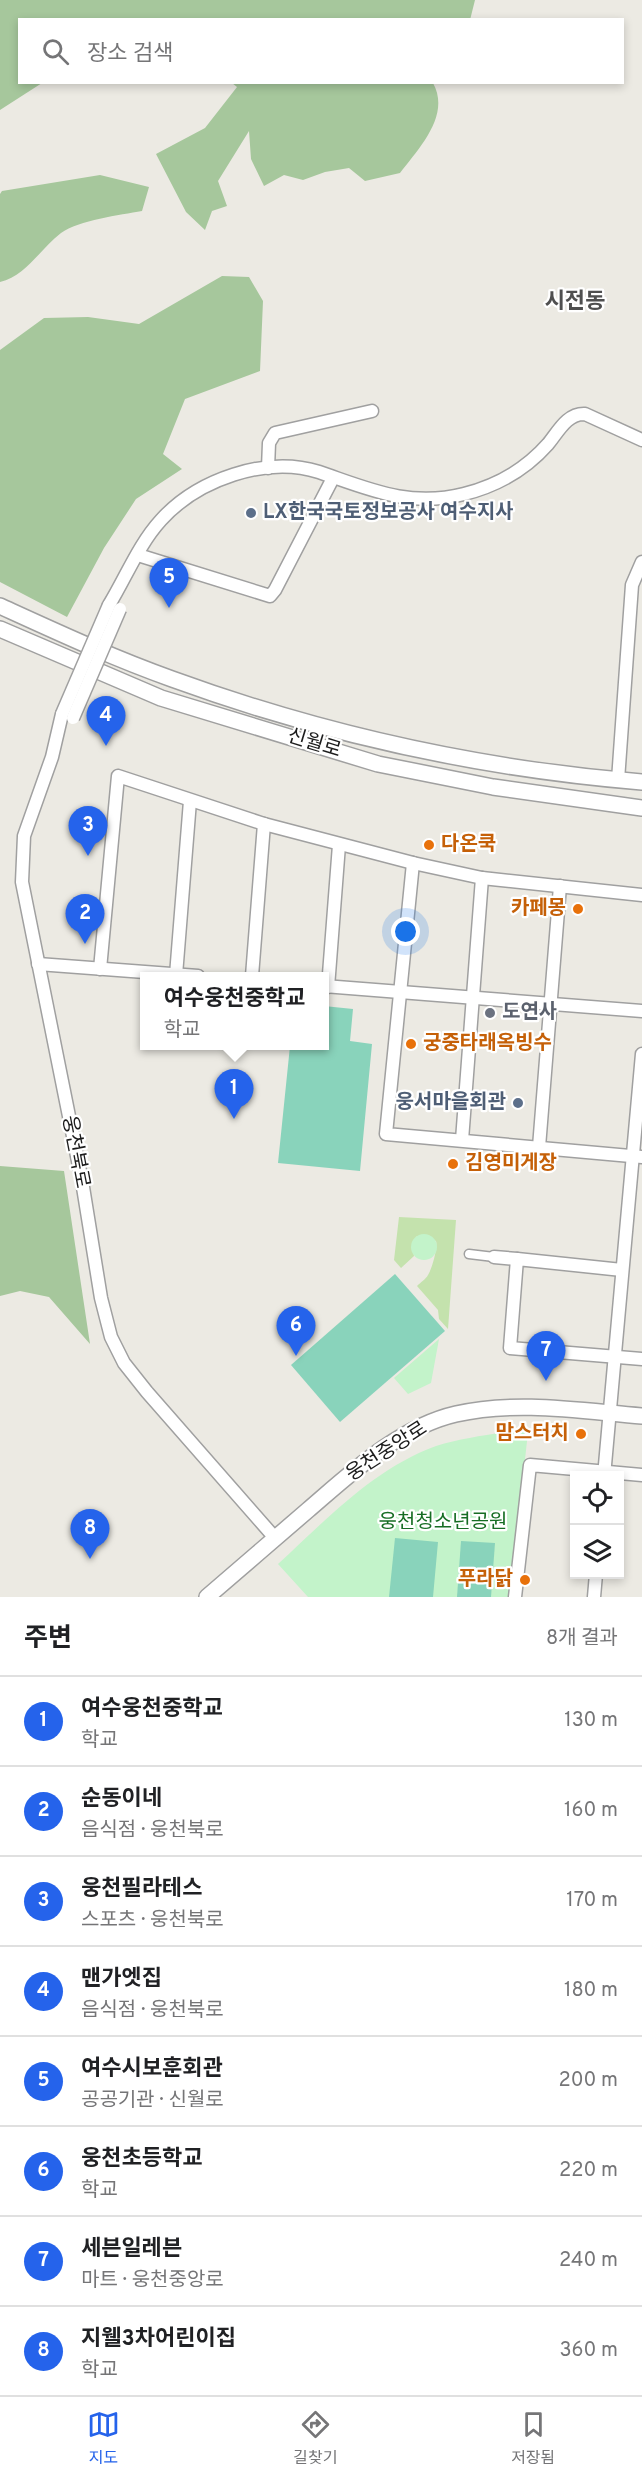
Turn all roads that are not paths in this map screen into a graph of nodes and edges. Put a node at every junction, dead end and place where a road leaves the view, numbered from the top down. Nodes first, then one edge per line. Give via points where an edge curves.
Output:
1 (372, 411) dead end
2 (642, 440) edge
3 (268, 468) junction
4 (333, 478) junction
5 (138, 555) junction
6 (642, 562) edge
7 (0, 606) edge
8 (0, 629) edge
9 (618, 780) junction
10 (642, 782) edge
11 (190, 801) junction
12 (642, 808) edge
13 (264, 824) junction
14 (339, 845) junction
15 (412, 863) junction
16 (482, 878) junction
17 (560, 886) junction
18 (642, 895) edge
19 (38, 964) junction
20 (100, 969) junction
21 (140, 972) edge
22 (176, 972) edge
23 (252, 972) edge
24 (327, 972) edge
25 (329, 986) edge
26 (400, 992) junction
27 (473, 998) junction
28 (550, 1004) junction
29 (642, 1011) edge
30 (642, 1054) edge
31 (462, 1140) junction
32 (539, 1147) junction
33 (637, 1156) edge
34 (469, 1254) dead end
35 (494, 1257) joint
36 (517, 1259) junction
37 (622, 1270) junction
38 (614, 1357) junction
39 (642, 1359) edge
40 (609, 1413) junction
41 (642, 1416) edge
42 (586, 1471) edge
43 (604, 1471) edge
44 (624, 1474) edge
45 (642, 1475) edge
46 (275, 1538) junction
47 (596, 1579) edge
48 (207, 1597) edge
49 (515, 1597) edge
50 (594, 1597) edge

1 - 3 street via 275,434 268,443
2 - 4 street, 웅천북로 via 581,414 567,420 528,463 498,482 436,499 401,498
3 - 4 street, 웅천북로 via 301,468
3 - 5 street, 웅천북로 via 228,477 184,499 161,520
4 - 5 street via 270,596
5 - 19 street, 웅천북로, bridge via 68,716 24,836 24,894
6 - 9 street via 632,585
7 - 9 street, 신월로 via 170,679 295,718 380,741 532,770
8 - 12 street, 신월로 via 161,698 378,764 493,787
9 - 10 street, 신월로
11 - 13 street
11 - 20 street via 118,776
11 - 22 street
13 - 14 street
13 - 23 street
14 - 15 street
14 - 24 street
15 - 16 street
15 - 26 street
16 - 17 street
16 - 27 street
17 - 18 street
17 - 28 street
19 - 20 street
19 - 46 street, 웅천북로 via 82,1181 101,1298 114,1346 147,1392
20 - 21 street
25 - 26 street
26 - 27 street
26 - 31 street via 386,1134
27 - 28 street
27 - 31 street
28 - 29 street
28 - 32 street
30 - 33 street
31 - 32 street
32 - 33 street
33 - 37 street
34 - 35 street
35 - 36 street
36 - 37 street
36 - 38 street via 510,1348
37 - 38 street
38 - 39 street
38 - 40 street
40 - 41 street, 웅천중앙로
40 - 43 street
40 - 46 street, 웅천중앙로 via 513,1407 440,1418 381,1452
42 - 49 street via 530,1465
44 - 45 street
46 - 48 street, 웅천중앙로
47 - 50 street

